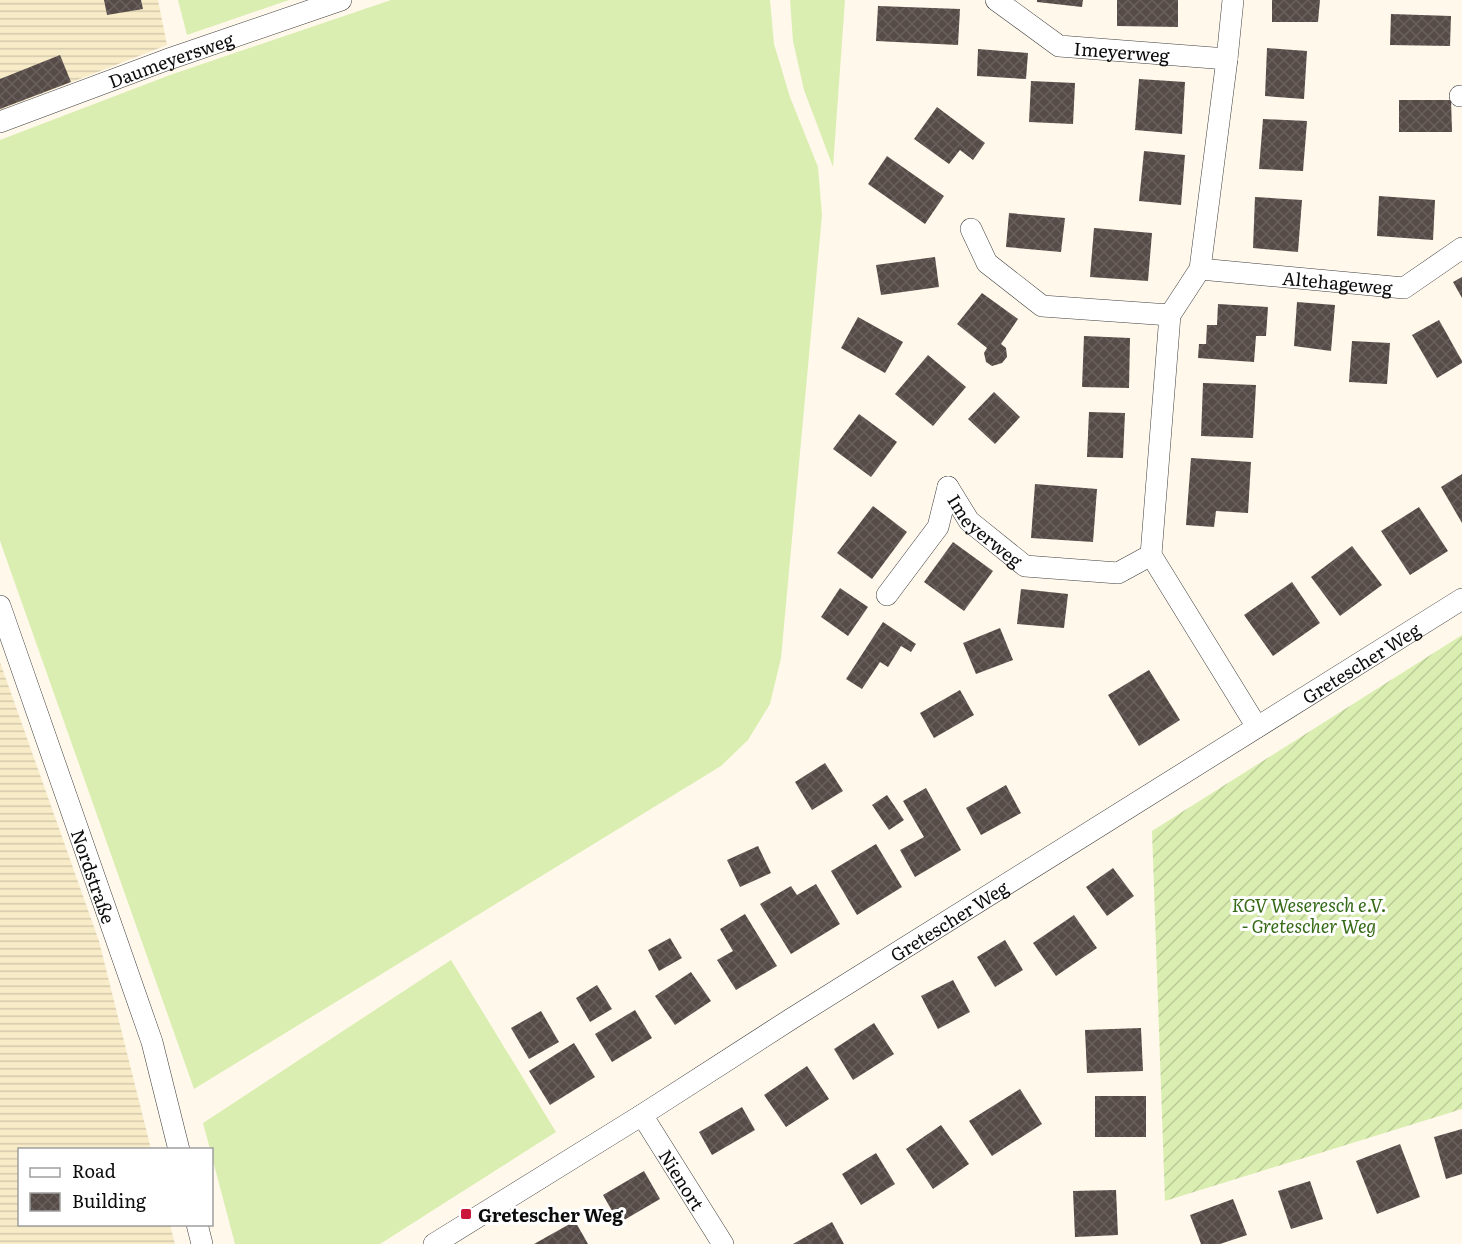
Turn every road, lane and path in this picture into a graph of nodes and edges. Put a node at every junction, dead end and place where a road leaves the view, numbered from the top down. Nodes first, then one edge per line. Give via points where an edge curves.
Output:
1 (341, 0) edge
2 (996, 0) edge
3 (1233, 0) edge
4 (1227, 59) junction
5 (0, 122) edge
6 (971, 229) dead end
7 (1462, 248) edge
8 (1200, 269) junction
9 (1170, 315) junction
10 (1151, 555) junction
11 (887, 595) dead end
12 (1462, 599) edge
13 (0, 606) edge
14 (1257, 727) junction
15 (642, 1115) junction
16 (179, 1148) edge
17 (198, 1226) edge
18 (202, 1244) edge
19 (434, 1244) edge
20 (723, 1244) edge

1 - 5 street, Daumeyersweg
2 - 4 street, Imeyerweg via 1059,46
3 - 4 street
4 - 8 street
6 - 9 street via 987,263 1042,306
7 - 8 street, Altehageweg via 1404,288
8 - 9 street
9 - 10 street
10 - 11 street, Imeyerweg via 1118,573 1025,566 969,522 948,487 938,527
10 - 14 street
12 - 14 street, Gretescher Weg
13 - 16 street, Nordstraße via 152,1042
14 - 15 street, Gretescher Weg
15 - 19 street, Gretescher Weg
15 - 20 street, Nienort
17 - 18 street

